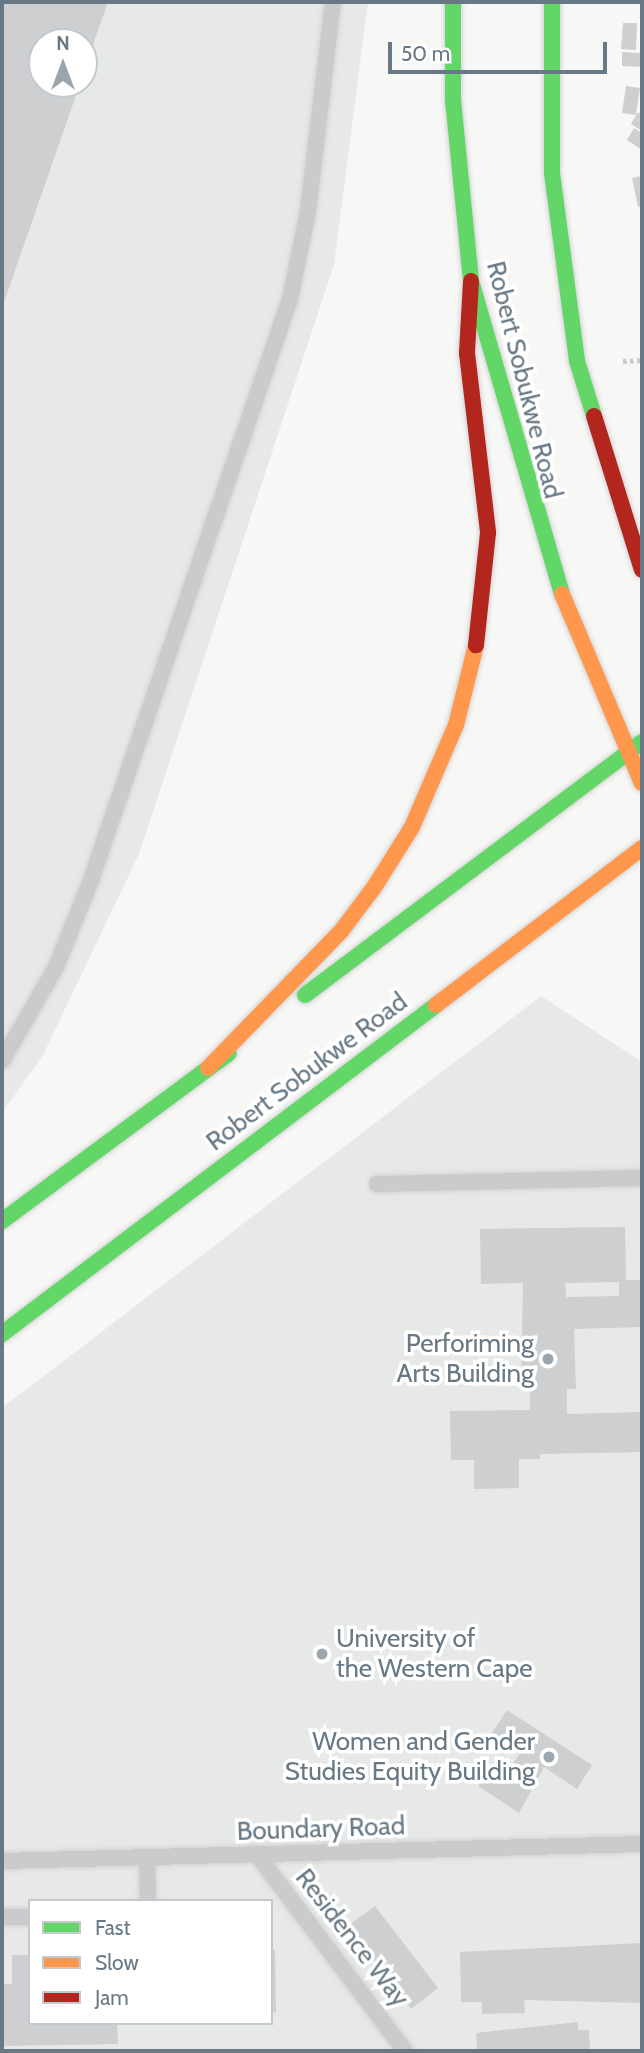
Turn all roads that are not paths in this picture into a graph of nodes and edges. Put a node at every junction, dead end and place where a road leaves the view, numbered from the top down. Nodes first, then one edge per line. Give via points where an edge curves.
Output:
1 (333, 2) edge
2 (453, 2) edge
3 (552, 2) edge
4 (471, 281) junction
5 (597, 439) junction
6 (642, 516) edge
7 (642, 570) edge
8 (642, 742) edge
9 (627, 754) junction
10 (642, 783) edge
11 (642, 848) edge
12 (2, 1061) edge
13 (208, 1068) junction
14 (642, 1178) edge
15 (377, 1184) dead end
16 (2, 1221) edge
17 (2, 1334) edge
18 (642, 1844) edge
19 (258, 1856) junction
20 (147, 1858) junction
21 (2, 1861) edge
22 (148, 1899) edge
23 (2, 1917) edge
24 (28, 1917) edge
25 (405, 2051) edge

1 - 12 lane via 308,211 290,299 90,883 56,967
2 - 4 main road, Robert Sobukwe Road via 453,100
3 - 5 main road via 552,173 577,361
4 - 9 main road, Robert Sobukwe Road via 543,545
4 - 13 main road via 467,353 488,533 480,630 456,725 412,827 367,897
5 - 6 main road
5 - 7 main road
8 - 9 main road
9 - 10 main road, Robert Sobukwe Road
9 - 13 main road
11 - 17 main road, Robert Sobukwe Road
13 - 16 main road
14 - 15 lane
18 - 19 lane, Boundary Road
19 - 20 lane, Boundary Road
19 - 25 lane, Residence Way
20 - 21 lane, Boundary Road
20 - 22 lane
23 - 24 lane

